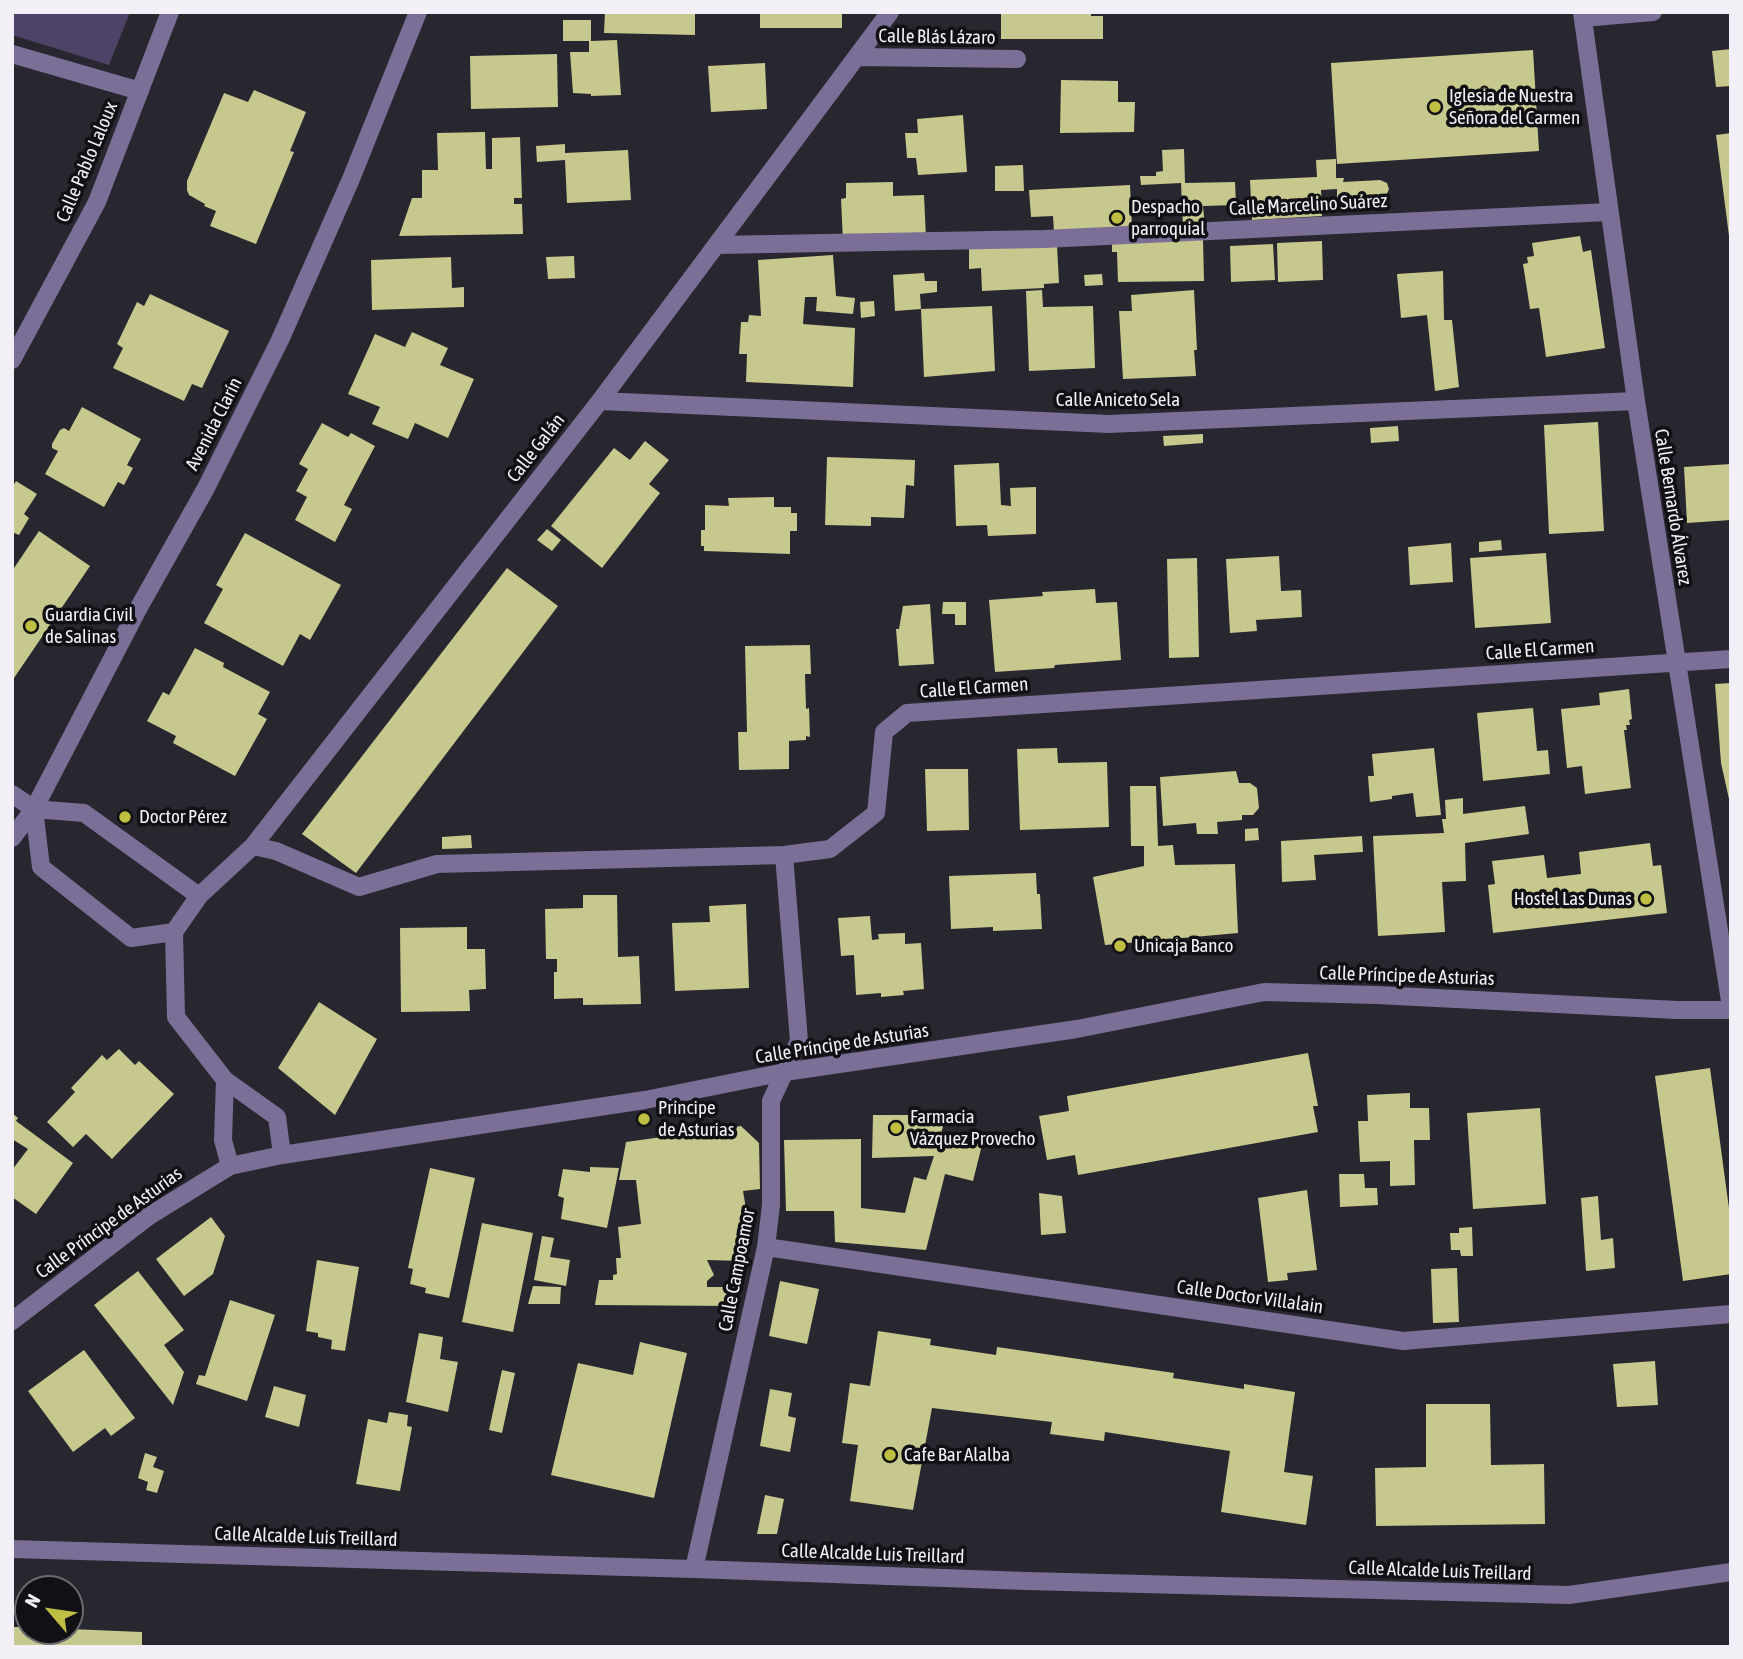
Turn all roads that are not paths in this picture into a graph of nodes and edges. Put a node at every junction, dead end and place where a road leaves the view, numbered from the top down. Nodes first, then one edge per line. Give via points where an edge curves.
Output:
1 (170, 12) edge
2 (418, 12) edge
3 (890, 12) edge
4 (1653, 12) edge
5 (1583, 15) edge
6 (12, 54) edge
7 (857, 57) junction
8 (1017, 59) dead end
9 (140, 91) junction
10 (1608, 212) junction
11 (716, 246) junction
12 (12, 360) edge
13 (600, 401) junction
14 (1636, 401) junction
15 (1731, 659) edge
16 (1675, 662) junction
17 (12, 794) edge
18 (34, 809) junction
19 (12, 838) edge
20 (253, 846) junction
21 (784, 855) junction
22 (198, 896) junction
23 (174, 932) junction
24 (1731, 1009) edge
25 (785, 1072) junction
26 (225, 1080) junction
27 (282, 1155) junction
28 (230, 1166) junction
29 (766, 1247) junction
30 (1731, 1314) edge
31 (12, 1321) edge
32 (12, 1549) edge
33 (694, 1569) junction
34 (1731, 1572) edge

1 - 9 street, Calle Pablo Laloux
2 - 18 street, Avenida Clarín via 280,340
3 - 7 street, Calle Galán
4 - 5 street
5 - 10 street, Calle Bernardo Álvarez
6 - 9 street
7 - 8 street, Calle Blás Lázaro
7 - 11 street, Calle Galán
9 - 12 street, Calle Pablo Laloux via 97,202
10 - 11 street, Calle Marcelino Suárez via 1044,239
10 - 14 street, Calle Bernardo Álvarez
11 - 13 street, Calle Galán
13 - 14 street, Calle Aniceto Sela via 1109,424
13 - 20 street, Calle Galán
14 - 16 street, Calle Bernardo Álvarez
15 - 16 street, Calle El Carmen
16 - 21 street, Calle El Carmen via 907,713 884,732 876,813 830,849
16 - 24 street, Calle Bernardo Álvarez
17 - 18 street
18 - 19 street, Avenida Clarín
18 - 22 street via 84,813
18 - 23 street via 41,867 131,938
20 - 21 street, Calle El Carmen via 276,851 359,887 437,864
20 - 22 street, Calle Galán
21 - 25 street, Calle Campoamor via 799,1041
22 - 23 street, Calle Galán
23 - 26 street via 176,1017
24 - 25 street, Calle Príncipe de Asturias via 1264,992 1077,1029
25 - 27 street, Calle Príncipe de Asturias via 645,1100
25 - 29 street, Calle Campoamor via 771,1101 771,1205
26 - 27 street via 276,1117
26 - 28 street via 223,1140
27 - 28 street, Calle Príncipe de Asturias
28 - 31 street, Calle Príncipe de Asturias via 149,1216
29 - 30 street, Calle Doctor Villalain via 1403,1340
29 - 33 street, Calle Campoamor
32 - 33 street, Calle Alcalde Luis Treillard
33 - 34 street, Calle Alcalde Luis Treillard via 1569,1595

